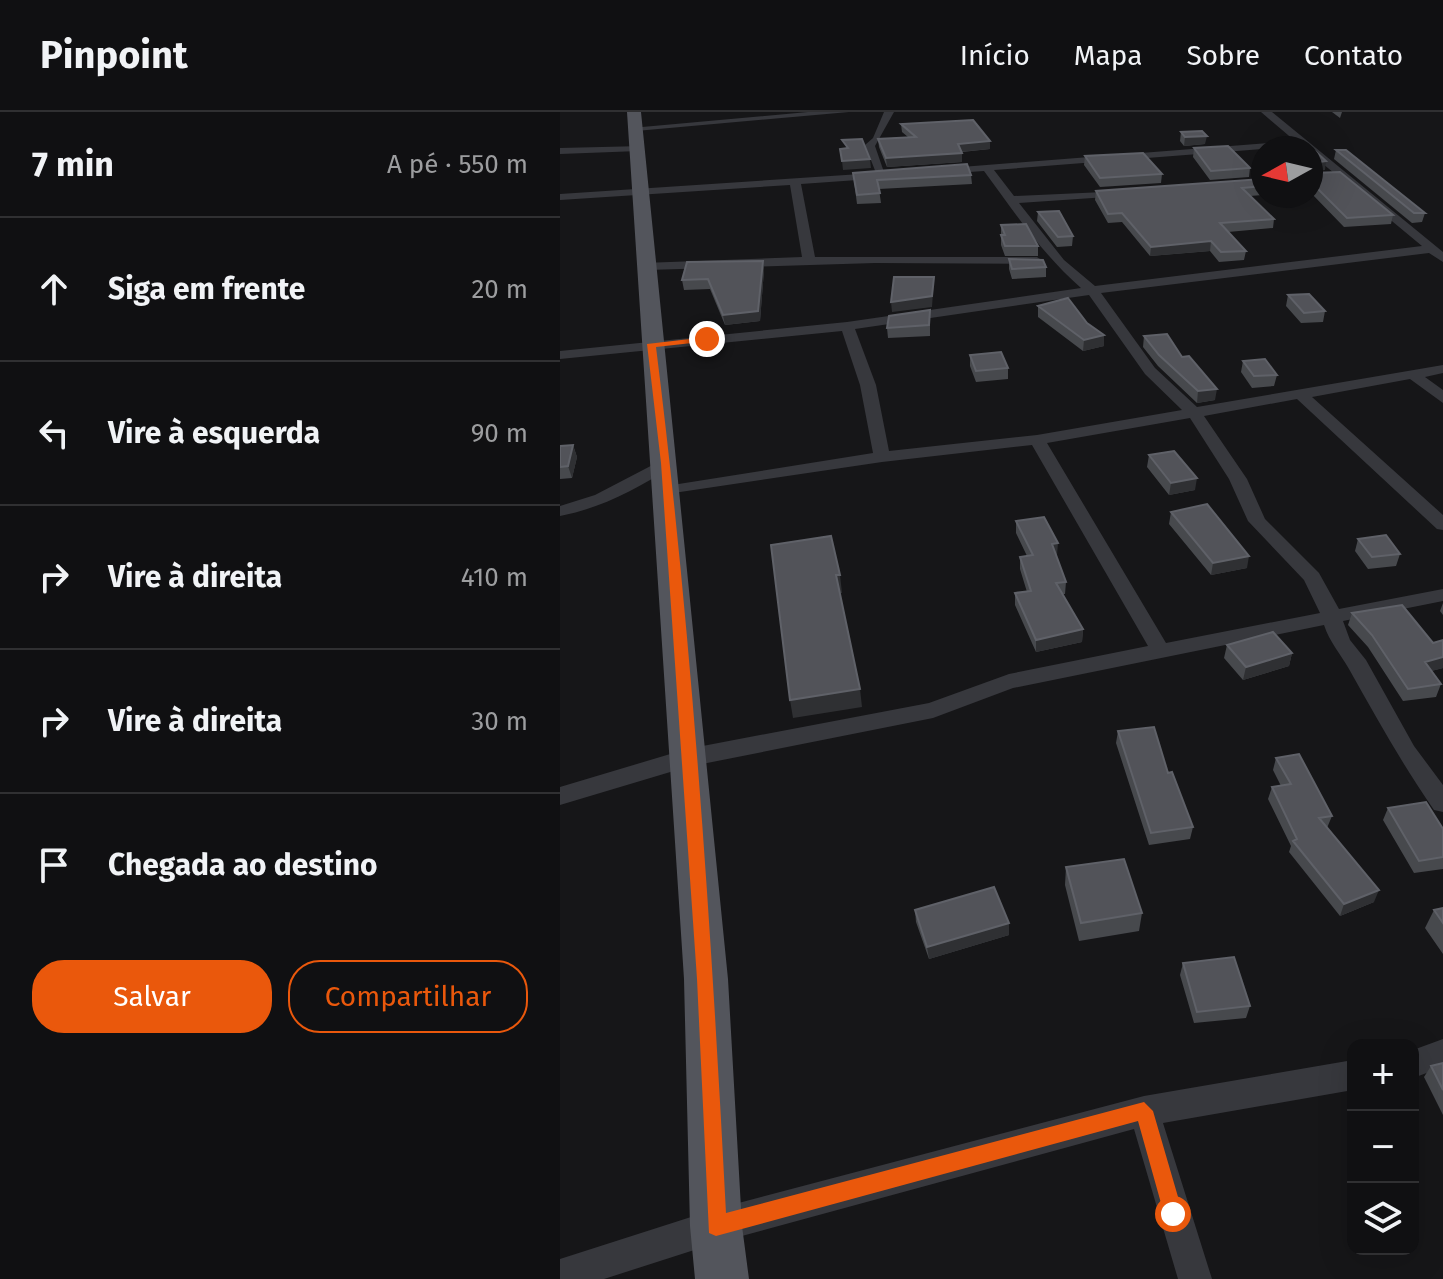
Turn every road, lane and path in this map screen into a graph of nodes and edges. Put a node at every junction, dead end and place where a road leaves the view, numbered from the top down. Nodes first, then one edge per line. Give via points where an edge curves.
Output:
1 (844, 112) edge
2 (889, 112) edge
3 (1266, 112) edge
4 (797, 114) edge
5 (636, 129) edge
6 (1295, 136) edge
7 (560, 151) edge
8 (1251, 151) edge
9 (1323, 159) edge
10 (987, 168) junction
11 (924, 172) edge
12 (1343, 174) junction
13 (896, 175) edge
14 (882, 176) junction
15 (1323, 176) edge
16 (795, 181) junction
17 (642, 192) junction
18 (1133, 192) edge
19 (560, 197) edge
20 (1008, 200) junction
21 (1430, 249) junction
22 (1443, 258) edge
23 (809, 260) junction
24 (1060, 263) junction
25 (647, 266) junction
26 (1092, 290) junction
27 (847, 326) junction
28 (651, 344) junction
29 (560, 355) edge
30 (1443, 369) edge
31 (1413, 374) junction
32 (1302, 396) junction
33 (1443, 398) edge
34 (1195, 414) junction
35 (1037, 440) junction
36 (882, 457) junction
37 (666, 477) junction
38 (560, 511) edge
39 (1443, 525) edge
40 (1443, 595) edge
41 (1329, 620) junction
42 (1162, 653) junction
43 (687, 758) junction
44 (560, 796) edge
45 (1443, 803) edge
46 (1443, 1053) edge
47 (1419, 1062) edge
48 (1347, 1076) edge
49 (1144, 1111) junction
50 (716, 1226) junction
51 (560, 1276) edge
52 (722, 1279) edge
53 (1195, 1279) edge

1 - 4 street
2 - 14 street via 870,145
3 - 6 street
4 - 5 street
5 - 7 street
5 - 17 main road
8 - 10 street
9 - 12 street
10 - 11 street
10 - 20 street
12 - 15 street
12 - 21 street
13 - 14 street
14 - 16 street
16 - 17 street
16 - 23 street
17 - 19 street
17 - 25 main road
18 - 20 street
20 - 24 street
21 - 22 street
21 - 26 street
23 - 24 street
23 - 25 street
24 - 26 street
25 - 28 main road
26 - 27 street
26 - 34 street via 1150,371
27 - 28 street
27 - 36 street via 868,385
28 - 29 street
28 - 37 main road
30 - 31 street
31 - 32 street
31 - 33 street
32 - 34 street
32 - 39 street
34 - 35 street
34 - 41 street via 1238,479 1257,521 1312,577 1325,599
35 - 36 street
35 - 42 street
36 - 37 street
37 - 38 street
37 - 43 main road
40 - 41 street
41 - 42 street
41 - 45 street via 1406,752
42 - 43 street via 1009,681 933,710 858,727
43 - 44 street
43 - 50 main road via 706,979
46 - 47 street
48 - 49 street
49 - 50 street
49 - 53 street
50 - 51 street
50 - 52 main road

